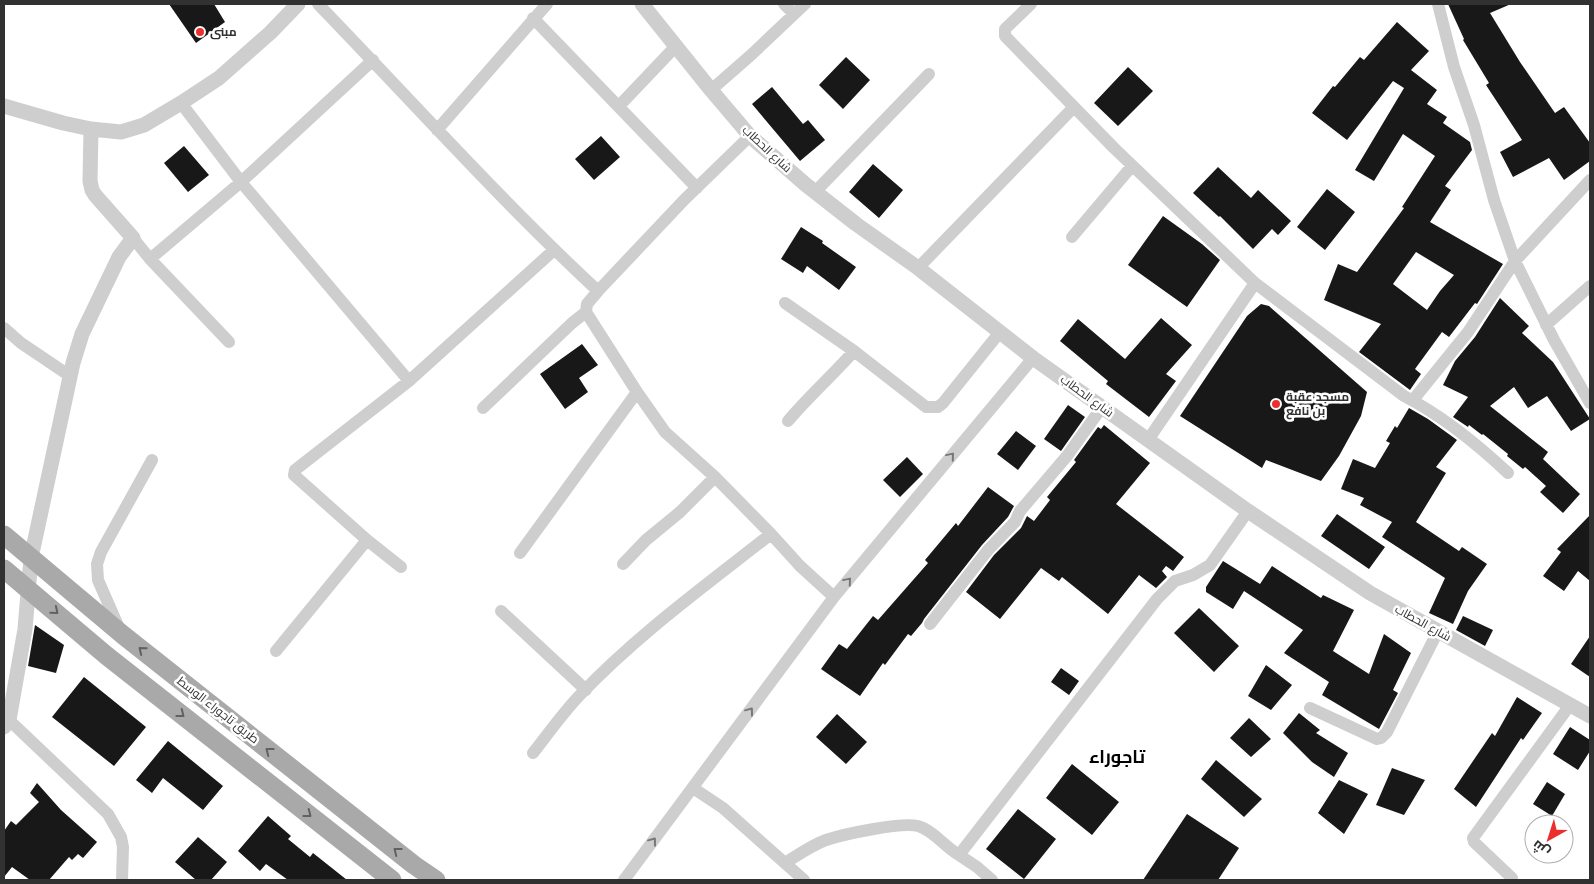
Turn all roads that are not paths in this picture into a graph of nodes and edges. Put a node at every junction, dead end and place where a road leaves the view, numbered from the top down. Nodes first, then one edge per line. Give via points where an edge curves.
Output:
1 (298, 4) edge
2 (318, 4) edge
3 (547, 4) edge
4 (642, 4) edge
5 (784, 4) edge
6 (805, 4) edge
7 (1032, 4) edge
8 (1438, 4) edge
9 (794, 14) junction
10 (534, 18) junction
11 (676, 46) junction
12 (373, 60) junction
13 (929, 74) dead end
14 (711, 90) junction
15 (181, 103) junction
16 (4, 106) edge
17 (619, 106) junction
18 (1074, 107) junction
19 (91, 129) junction
20 (437, 130) junction
21 (750, 136) junction
22 (1132, 166) junction
23 (1590, 180) edge
24 (241, 182) junction
25 (697, 188) junction
26 (815, 192) junction
27 (1072, 237) dead end
28 (133, 238) junction
29 (554, 250) junction
30 (150, 259) junction
31 (1515, 261) junction
32 (918, 268) junction
33 (1254, 284) junction
34 (1590, 286) edge
35 (598, 291) junction
36 (785, 303) dead end
37 (586, 312) junction
38 (1546, 325) junction
39 (4, 328) edge
40 (1000, 332) junction
41 (229, 342) dead end
42 (854, 351) junction
43 (1033, 358) junction
44 (70, 376) junction
45 (409, 381) junction
46 (637, 392) junction
47 (1413, 400) junction
48 (1590, 403) edge
49 (1102, 407) junction
50 (483, 408) dead end
51 (788, 421) dead end
52 (1148, 440) junction
53 (152, 460) dead end
54 (1508, 473) dead end
55 (715, 477) junction
56 (1248, 511) junction
57 (771, 534) junction
58 (4, 535) edge
59 (367, 540) junction
60 (520, 552) dead end
61 (32, 558) junction
62 (622, 564) dead end
63 (401, 567) dead end
64 (4, 569) edge
65 (28, 589) junction
66 (834, 597) junction
67 (501, 611) dead end
68 (930, 624) dead end
69 (1438, 631) junction
70 (123, 635) junction
71 (276, 650) dead end
72 (586, 690) junction
73 (1570, 705) junction
74 (1310, 708) dead end
75 (1590, 716) edge
76 (6, 723) edge
77 (533, 753) dead end
78 (693, 788) junction
79 (960, 855) junction
80 (785, 863) junction
81 (1512, 878) dead end
82 (122, 880) edge
83 (392, 880) edge
84 (436, 880) edge
85 (624, 880) edge
86 (804, 880) edge
87 (992, 880) edge

1 - 15 street via 219,78
2 - 12 street
3 - 10 street
4 - 11 street, شارع الحطاب
5 - 9 street
6 - 9 street
7 - 18 street via 1005,29 1005,36
8 - 31 street via 1454,67
9 - 14 street
10 - 17 street
10 - 20 street
11 - 14 street, شارع الحطاب
11 - 17 street
12 - 20 street
12 - 24 street
13 - 26 street
14 - 21 street, شارع الحطاب
15 - 19 street via 144,125 122,132
15 - 24 street
16 - 19 street
17 - 25 street
18 - 22 street
18 - 32 street
19 - 28 street via 92,190
20 - 29 street
21 - 25 street
21 - 26 street, شارع الحطاب
22 - 27 street
22 - 33 street
23 - 31 street
24 - 30 street
24 - 45 street
25 - 35 street
26 - 32 street, شارع الحطاب
28 - 30 street
28 - 44 street via 119,257 82,334
29 - 35 street
29 - 45 street
30 - 41 street
31 - 38 street
31 - 47 street via 1468,332
32 - 40 street, شارع الحطاب
33 - 47 street
33 - 52 street
34 - 38 street
35 - 37 street via 587,304
36 - 42 street
37 - 46 street
37 - 50 street
38 - 48 street
39 - 44 street
40 - 42 street via 938,407 926,407
40 - 43 street, شارع الحطاب
42 - 51 street
43 - 49 street, شارع الحطاب
66 -> 43 street
44 - 61 street
45 - 59 street via 293,473
46 - 55 street via 665,432
46 - 60 street
47 - 54 street via 1475,443
49 - 52 street, شارع الحطاب
49 - 68 street via 1067,456 1020,511 1015,522 988,550
52 - 56 street, شارع الحطاب
53 - 70 street via 97,564 98,580
55 - 57 street
55 - 62 street
56 - 69 street, شارع الحطاب via 1370,593
56 - 79 street via 1210,565 1175,581 1157,599
57 - 66 street
57 - 72 street via 658,622
58 - 61 main road, طريق تاجوراء الوسط
59 - 63 street
59 - 71 street
61 - 65 street
61 - 70 main road, طريق تاجوراء الوسط
64 - 65 main road
65 - 76 street via 25,629
65 -> 83 main road via 115,662
78 -> 66 street
67 - 72 street
69 - 73 street, شارع الحطاب
69 - 74 street via 1381,738
84 -> 70 main road, طريق تاجوراء الوسط
72 - 77 street
73 - 75 street, شارع الحطاب
73 - 81 street via 1473,838
76 - 82 street via 108,814 121,837
78 - 80 street via 723,808
85 -> 78 street
79 - 80 street via 925,829 908,825 824,840
79 - 87 street
80 - 86 street

